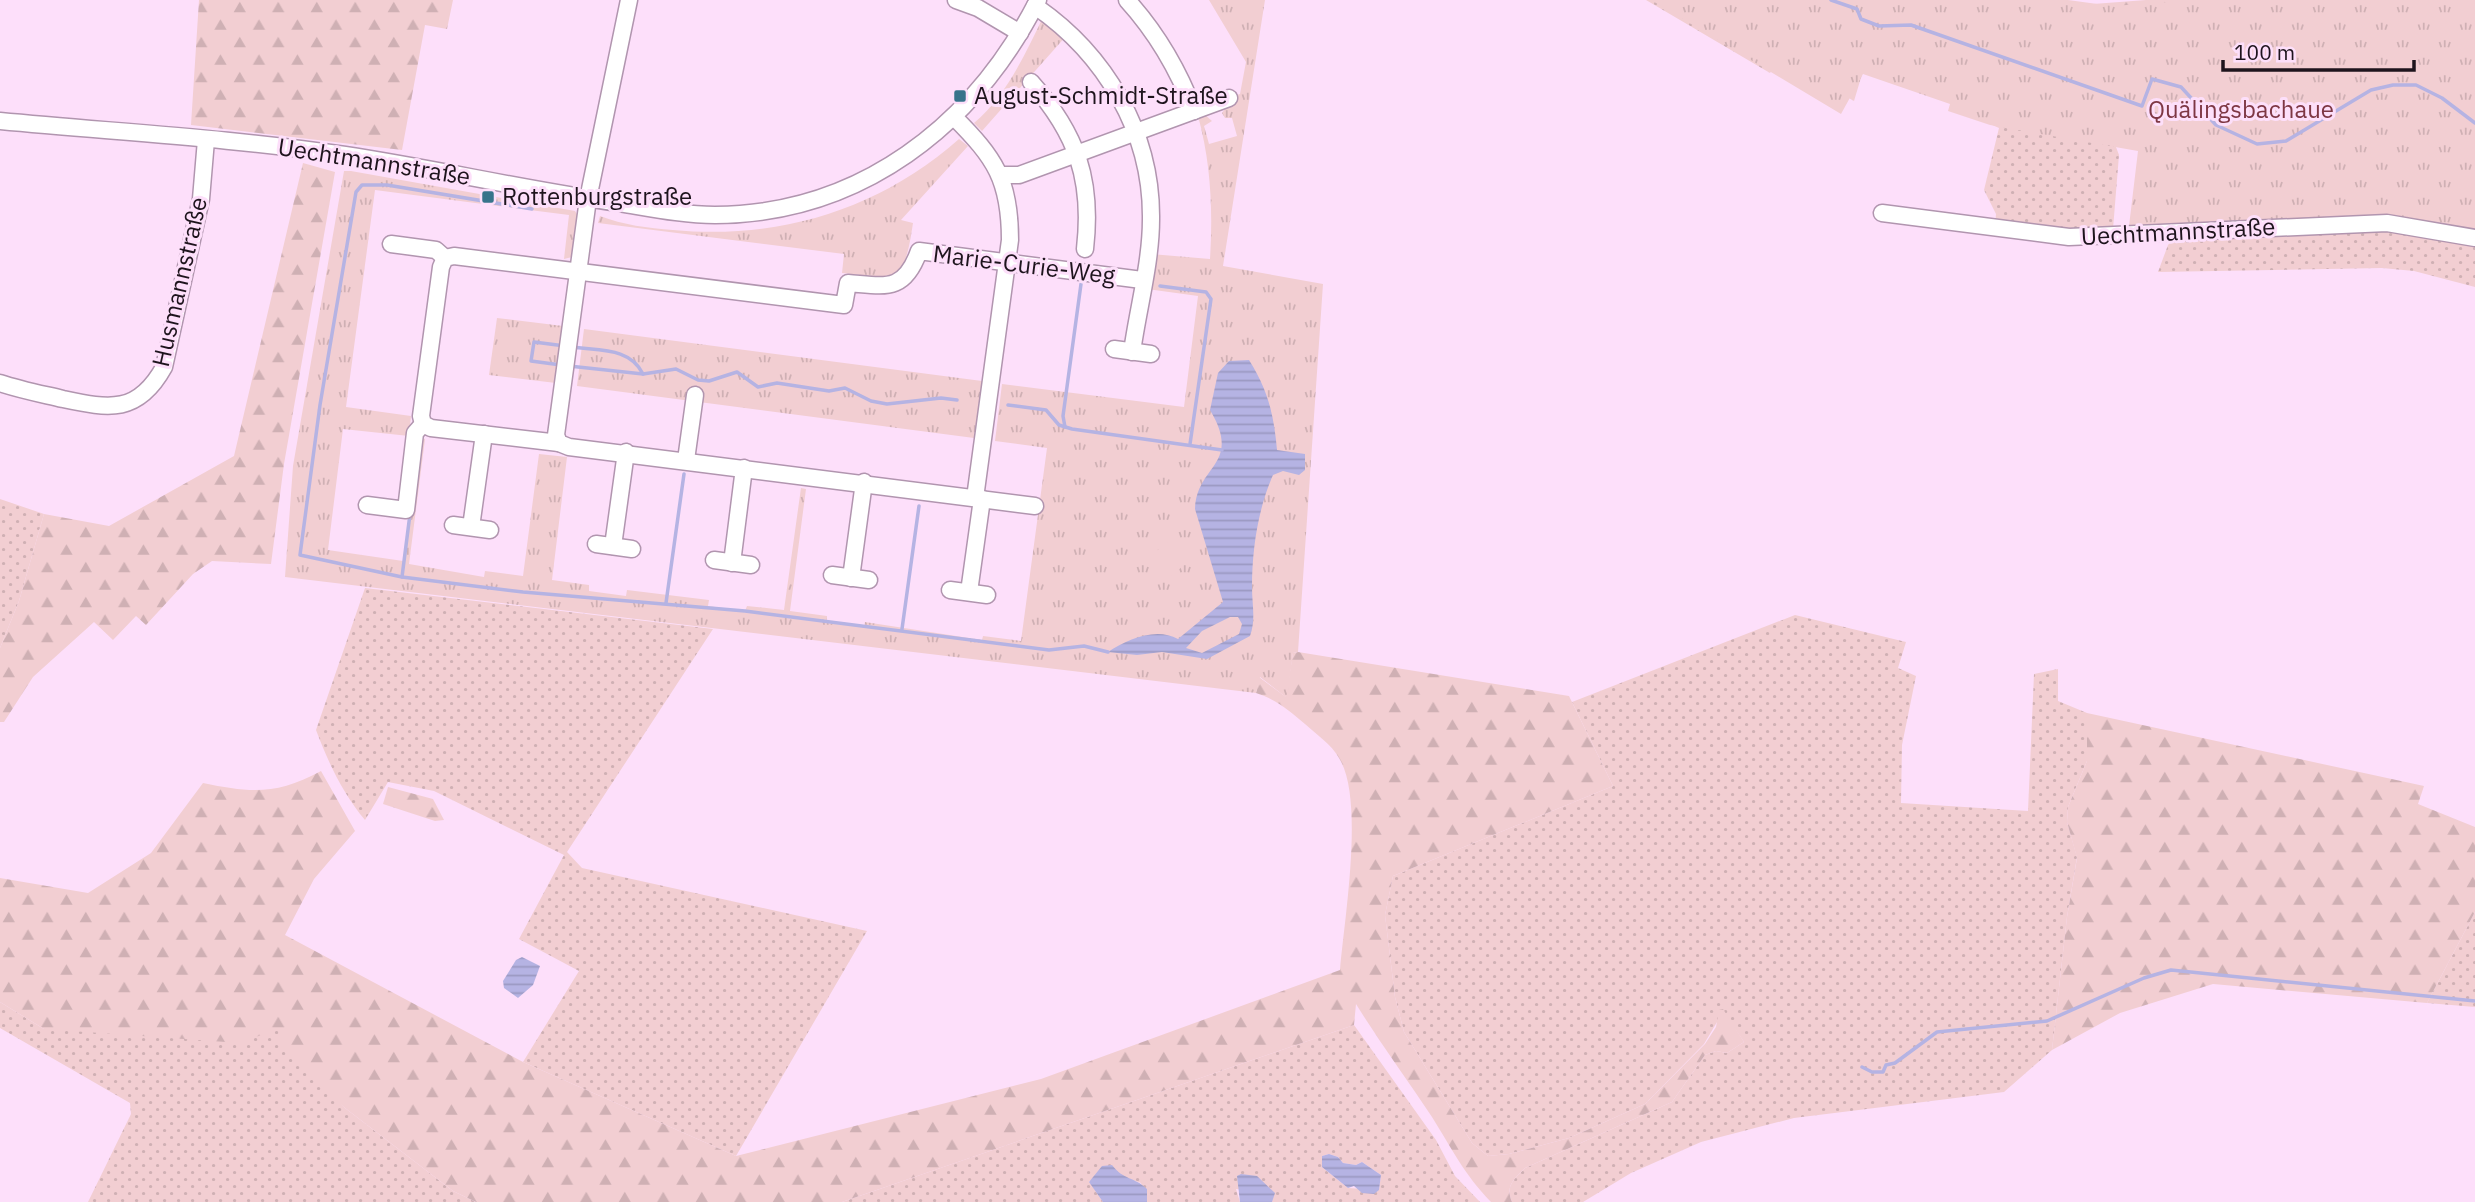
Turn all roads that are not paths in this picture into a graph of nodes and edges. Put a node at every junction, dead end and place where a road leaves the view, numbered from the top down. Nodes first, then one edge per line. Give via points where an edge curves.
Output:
1 (629, 0) edge
2 (956, 0) edge
3 (1127, 0) edge
4 (1037, 3) edge
5 (1020, 33) junction
6 (1031, 82) dead end
7 (1229, 98) dead end
8 (1194, 111) junction
9 (954, 117) junction
10 (0, 121) edge
11 (1136, 131) junction
12 (206, 141) junction
13 (1077, 154) junction
14 (1002, 174) junction
15 (588, 199) junction
16 (1882, 213) dead end
17 (2475, 238) edge
18 (391, 244) dead end
19 (1085, 249) dead end
20 (445, 258) junction
21 (1006, 262) junction
22 (578, 271) junction
23 (1142, 280) junction
24 (1114, 349) dead end
25 (1132, 352) junction
26 (1151, 355) dead end
27 (0, 383) edge
28 (695, 395) dead end
29 (423, 424) junction
30 (484, 434) junction
31 (559, 443) junction
32 (626, 452) junction
33 (686, 460) junction
34 (744, 468) junction
35 (864, 482) junction
36 (979, 498) junction
37 (367, 505) dead end
38 (1035, 506) dead end
39 (453, 525) dead end
40 (471, 527) junction
41 (491, 530) dead end
42 (596, 544) dead end
43 (613, 546) junction
44 (632, 549) dead end
45 (714, 560) dead end
46 (733, 562) junction
47 (751, 565) dead end
48 (832, 575) dead end
49 (851, 578) junction
50 (869, 580) dead end
51 (950, 590) dead end
52 (969, 592) junction
53 (987, 595) dead end

1 - 15 street
2 - 5 street
3 - 8 street via 1168,54
4 - 5 street, Uechtmannstraße
4 - 11 street via 1115,87
5 - 9 street, Uechtmannstraße
6 - 13 street via 1059,116
7 - 8 street
8 - 11 street
9 - 14 street via 985,148
9 - 15 street, Uechtmannstraße via 896,164 791,204 725,215
10 - 12 street, Uechtmannstraße
11 - 13 street
11 - 23 street via 1147,172 1151,220
12 - 15 street, Uechtmannstraße via 344,155
12 - 27 street, Husmannstraße via 201,199 164,367 155,384 142,397 122,406 101,407
13 - 14 street via 1019,175
13 - 19 street via 1088,199
14 - 21 street via 1010,214
15 - 22 street
16 - 17 street, Uechtmannstraße via 2069,237 2387,223
18 - 20 street via 436,250
20 - 22 street
20 - 29 street via 422,402
21 - 22 street, Marie-Curie-Weg via 919,251 909,274 895,284 848,283 844,305
21 - 23 street, Marie-Curie-Weg
21 - 36 street
22 - 31 street via 556,435
23 - 25 street, Marie-Curie-Weg
24 - 25 street
25 - 26 street
28 - 33 street
29 - 30 street
29 - 37 street via 415,433 406,510
30 - 31 street
30 - 40 street
31 - 32 street
32 - 33 street
32 - 43 street
33 - 34 street
34 - 35 street
34 - 46 street
35 - 36 street
35 - 49 street
36 - 38 street
36 - 52 street
39 - 40 street
40 - 41 street
42 - 43 street
43 - 44 street
45 - 46 street
46 - 47 street
48 - 49 street
49 - 50 street
51 - 52 street
52 - 53 street

